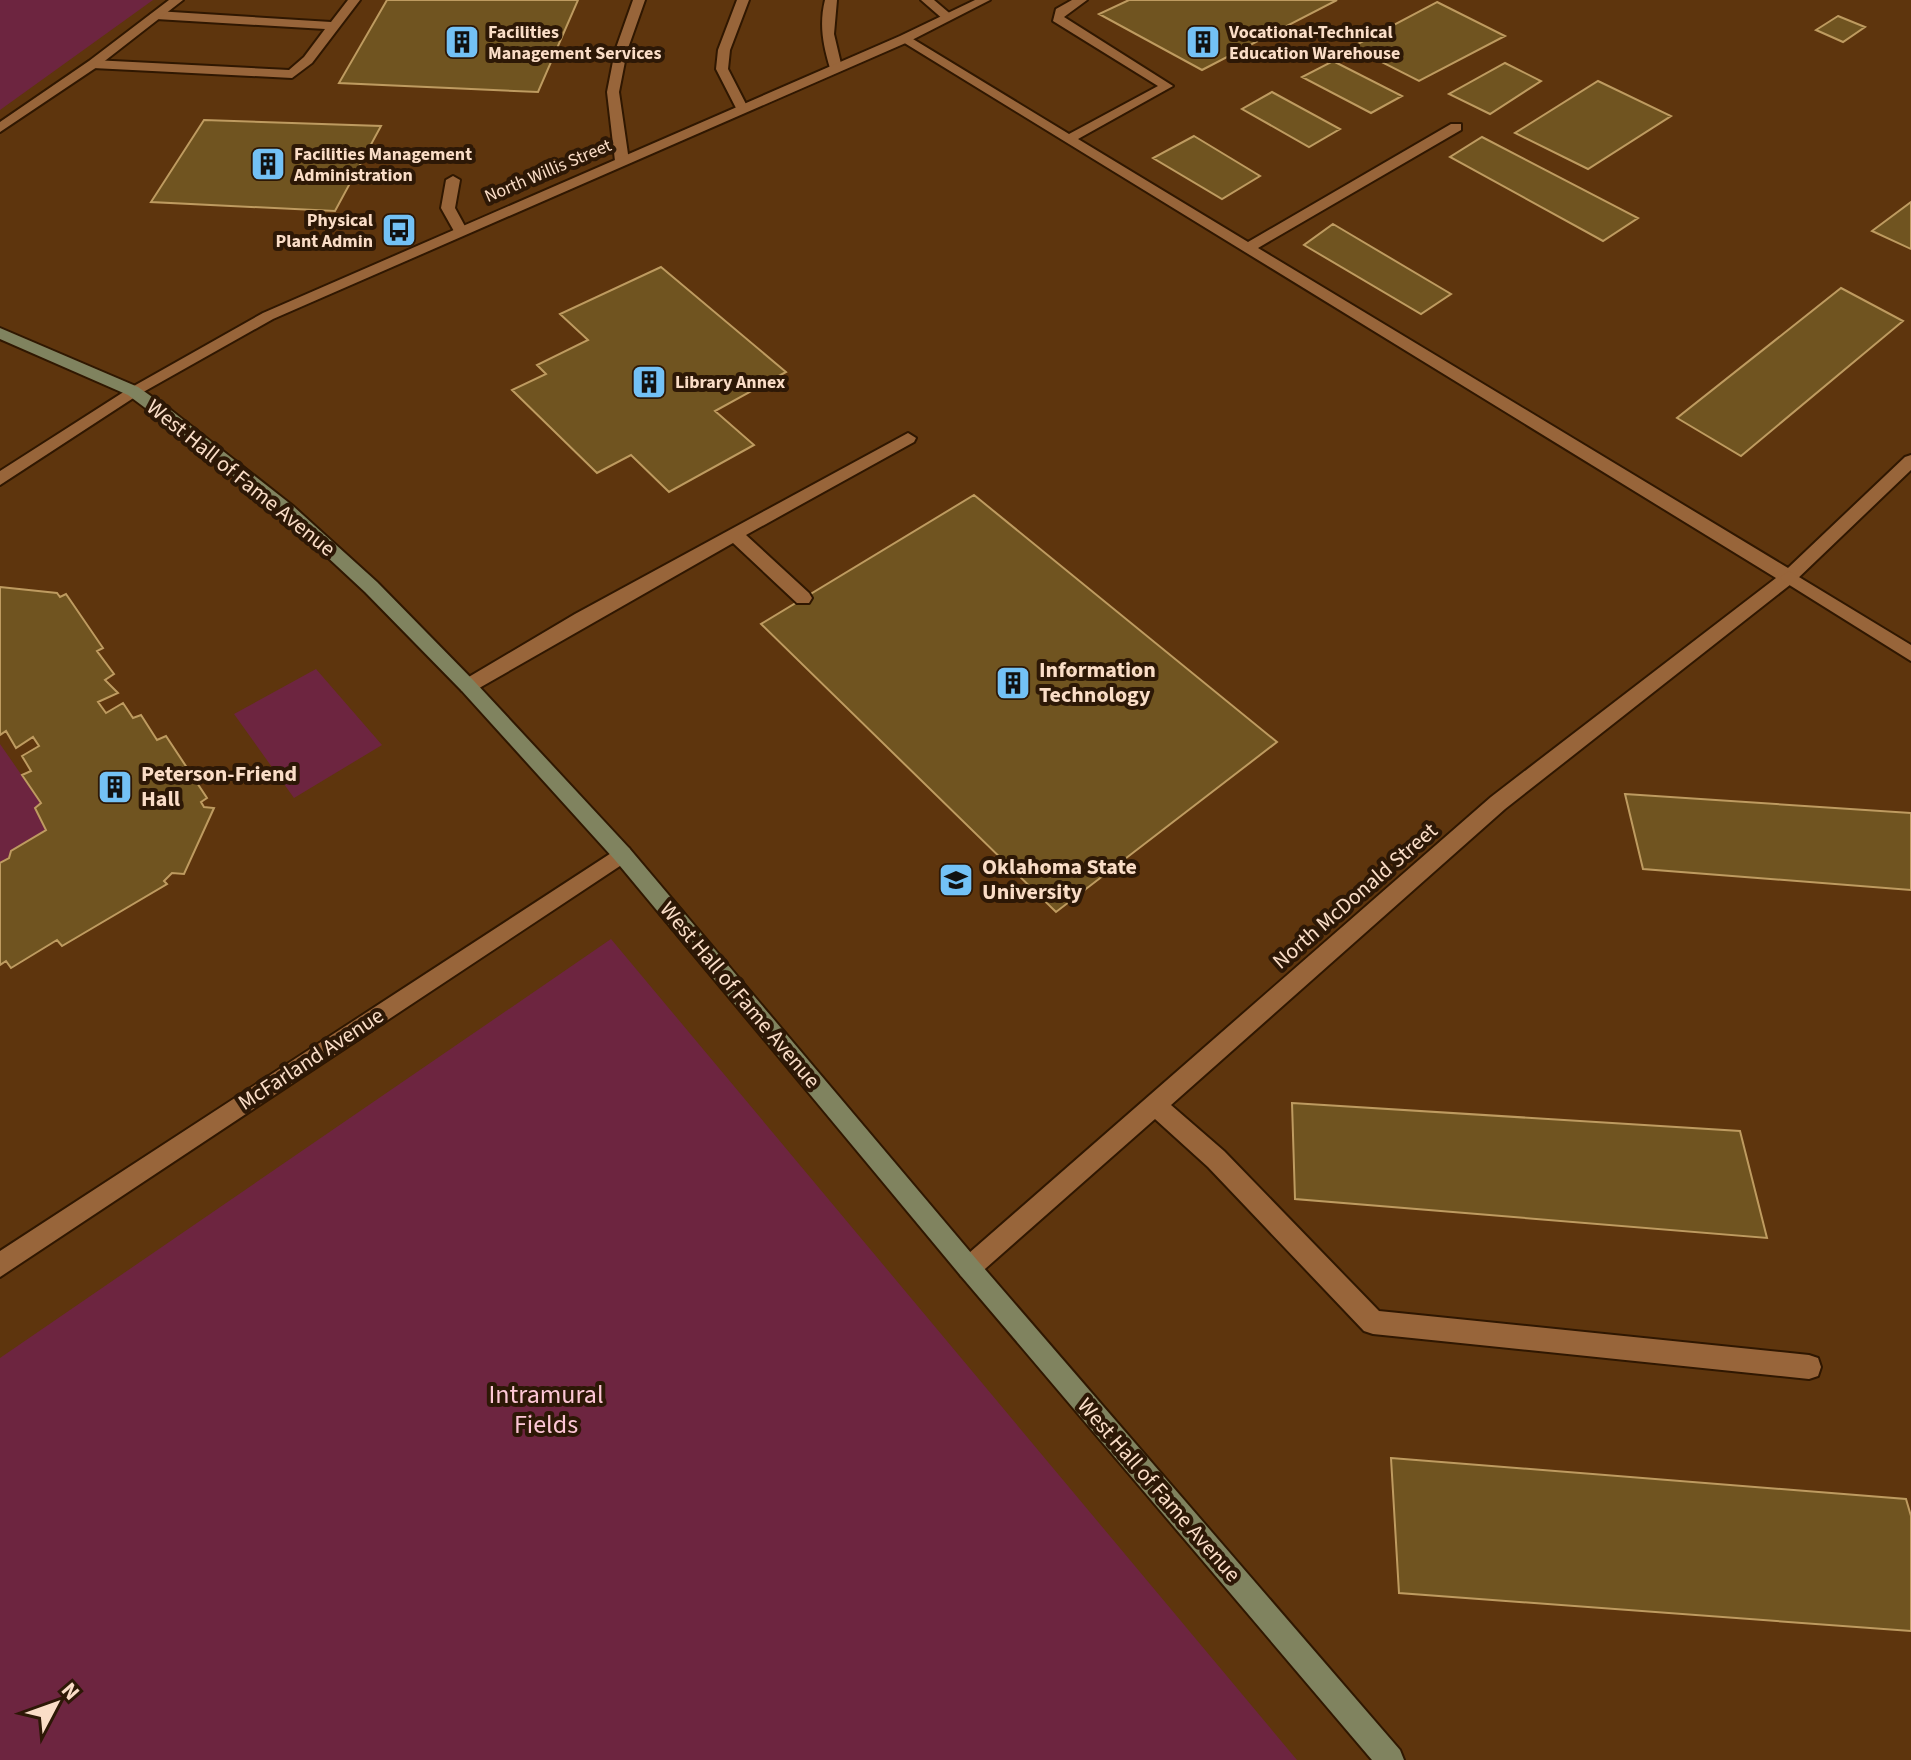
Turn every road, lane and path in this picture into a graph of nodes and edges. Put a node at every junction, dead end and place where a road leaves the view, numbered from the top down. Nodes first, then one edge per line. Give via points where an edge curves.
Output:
1 (177, 0) edge
2 (354, 0) edge
3 (639, 0) edge
4 (743, 0) edge
5 (831, 0) edge
6 (927, 0) edge
7 (984, 0) edge
8 (1081, 0) edge
9 (156, 15) junction
10 (948, 17) junction
11 (334, 26) junction
12 (904, 39) junction
13 (93, 64) junction
14 (836, 68) junction
15 (742, 108) junction
16 (1456, 127) dead end
17 (0, 128) edge
18 (1069, 139) junction
19 (622, 161) junction
20 (453, 180) dead end
21 (460, 230) junction
22 (1247, 248) junction
23 (0, 333) edge
24 (133, 391) junction
25 (908, 438) dead end
26 (1911, 461) edge
27 (0, 479) edge
28 (734, 534) junction
29 (1789, 577) junction
30 (803, 598) dead end
31 (1911, 654) edge
32 (468, 686) junction
33 (622, 854) junction
34 (1154, 1104) junction
35 (0, 1265) edge
36 (969, 1268) junction
37 (1809, 1367) dead end
38 (1390, 1760) edge

1 - 9 street
2 - 11 street
3 - 19 street via 613,88
4 - 15 street via 722,69
5 - 14 street via 825,21
6 - 10 street
7 - 10 street, North Willis Street
8 - 18 street via 1060,12 1061,24 1167,86
9 - 11 street
9 - 13 street
10 - 12 street, North Willis Street
11 - 13 street via 292,74
12 - 14 street, North Willis Street
12 - 18 street
13 - 17 street
14 - 15 street, North Willis Street
15 - 19 street, North Willis Street
16 - 22 street
18 - 22 street
19 - 21 street, North Willis Street
20 - 21 street via 448,208
21 - 24 street, North Willis Street via 268,316
22 - 29 street
23 - 24 main road, West Hall of Fame Avenue
24 - 27 street, North Willis Street
24 - 32 main road, West Hall of Fame Avenue via 287,510
25 - 28 street
26 - 29 street, North McDonald Street
28 - 30 street
28 - 32 street
29 - 31 street
29 - 34 street, North McDonald Street via 1498,803
32 - 33 main road, West Hall of Fame Avenue
33 - 35 street, McFarland Avenue
33 - 36 main road, West Hall of Fame Avenue
34 - 36 street, North McDonald Street
34 - 37 street via 1216,1159 1373,1322
36 - 38 main road, West Hall of Fame Avenue

